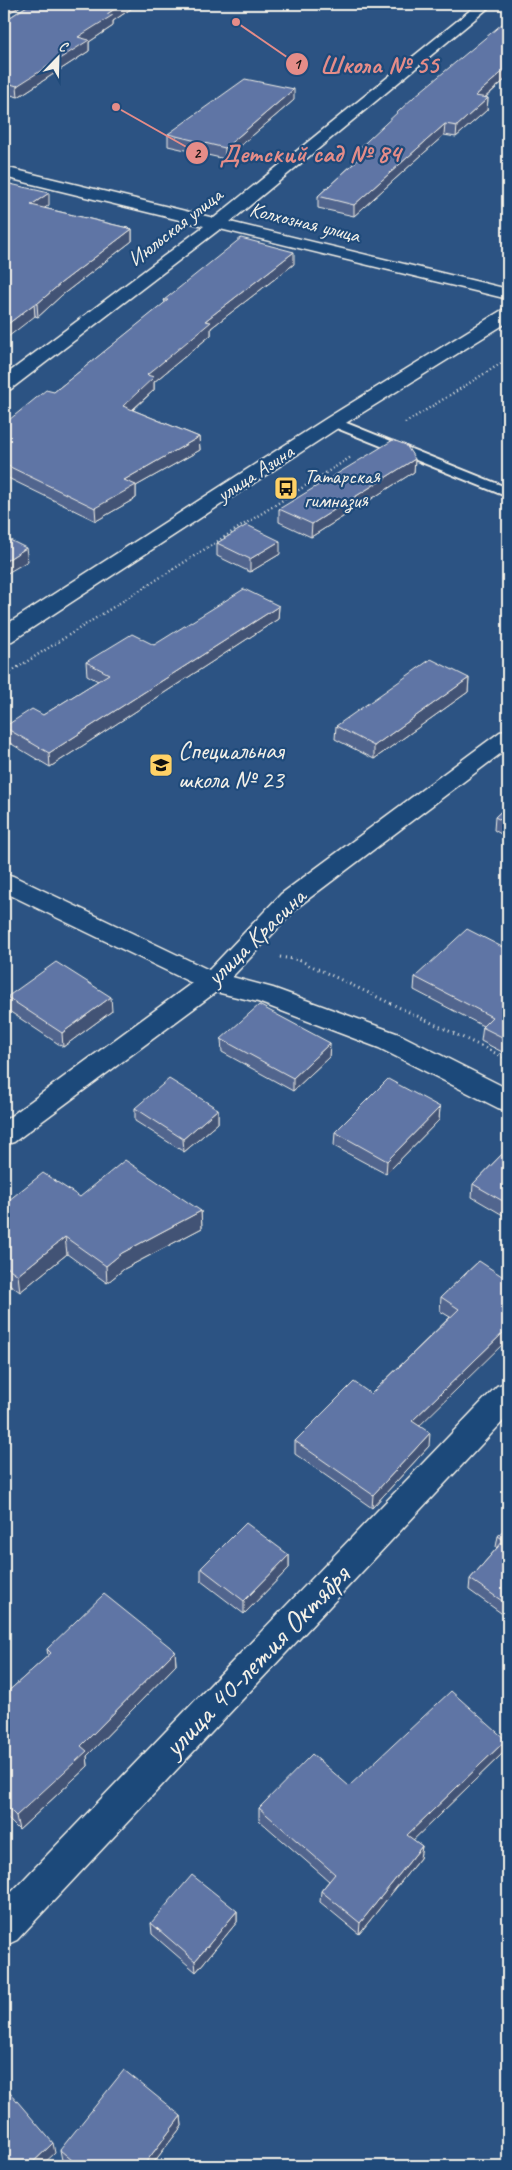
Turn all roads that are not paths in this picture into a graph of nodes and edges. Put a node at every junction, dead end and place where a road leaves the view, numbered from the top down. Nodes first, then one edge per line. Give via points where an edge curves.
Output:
1 (486, 4) edge
2 (4, 172) edge
3 (217, 224) junction
4 (508, 294) edge
5 (508, 314) edge
6 (4, 385) edge
7 (334, 422) junction
8 (508, 493) edge
9 (4, 636) edge
10 (508, 737) edge
11 (4, 882) edge
12 (212, 982) junction
13 (508, 1101) edge
14 (4, 1135) edge
15 (508, 1395) edge
16 (4, 1926) edge

1 - 3 street, Июльская улица
2 - 3 street, Колхозная улица
3 - 4 street, Колхозная улица
3 - 6 street, Июльская улица
5 - 7 street, улица Азина
7 - 8 lane
7 - 9 street, улица Азина
10 - 12 street, улица Красина via 290,900
11 - 12 street
12 - 13 street via 264,994 389,1041
12 - 14 street, улица Красина
15 - 16 street, улица 40-летия Октября

